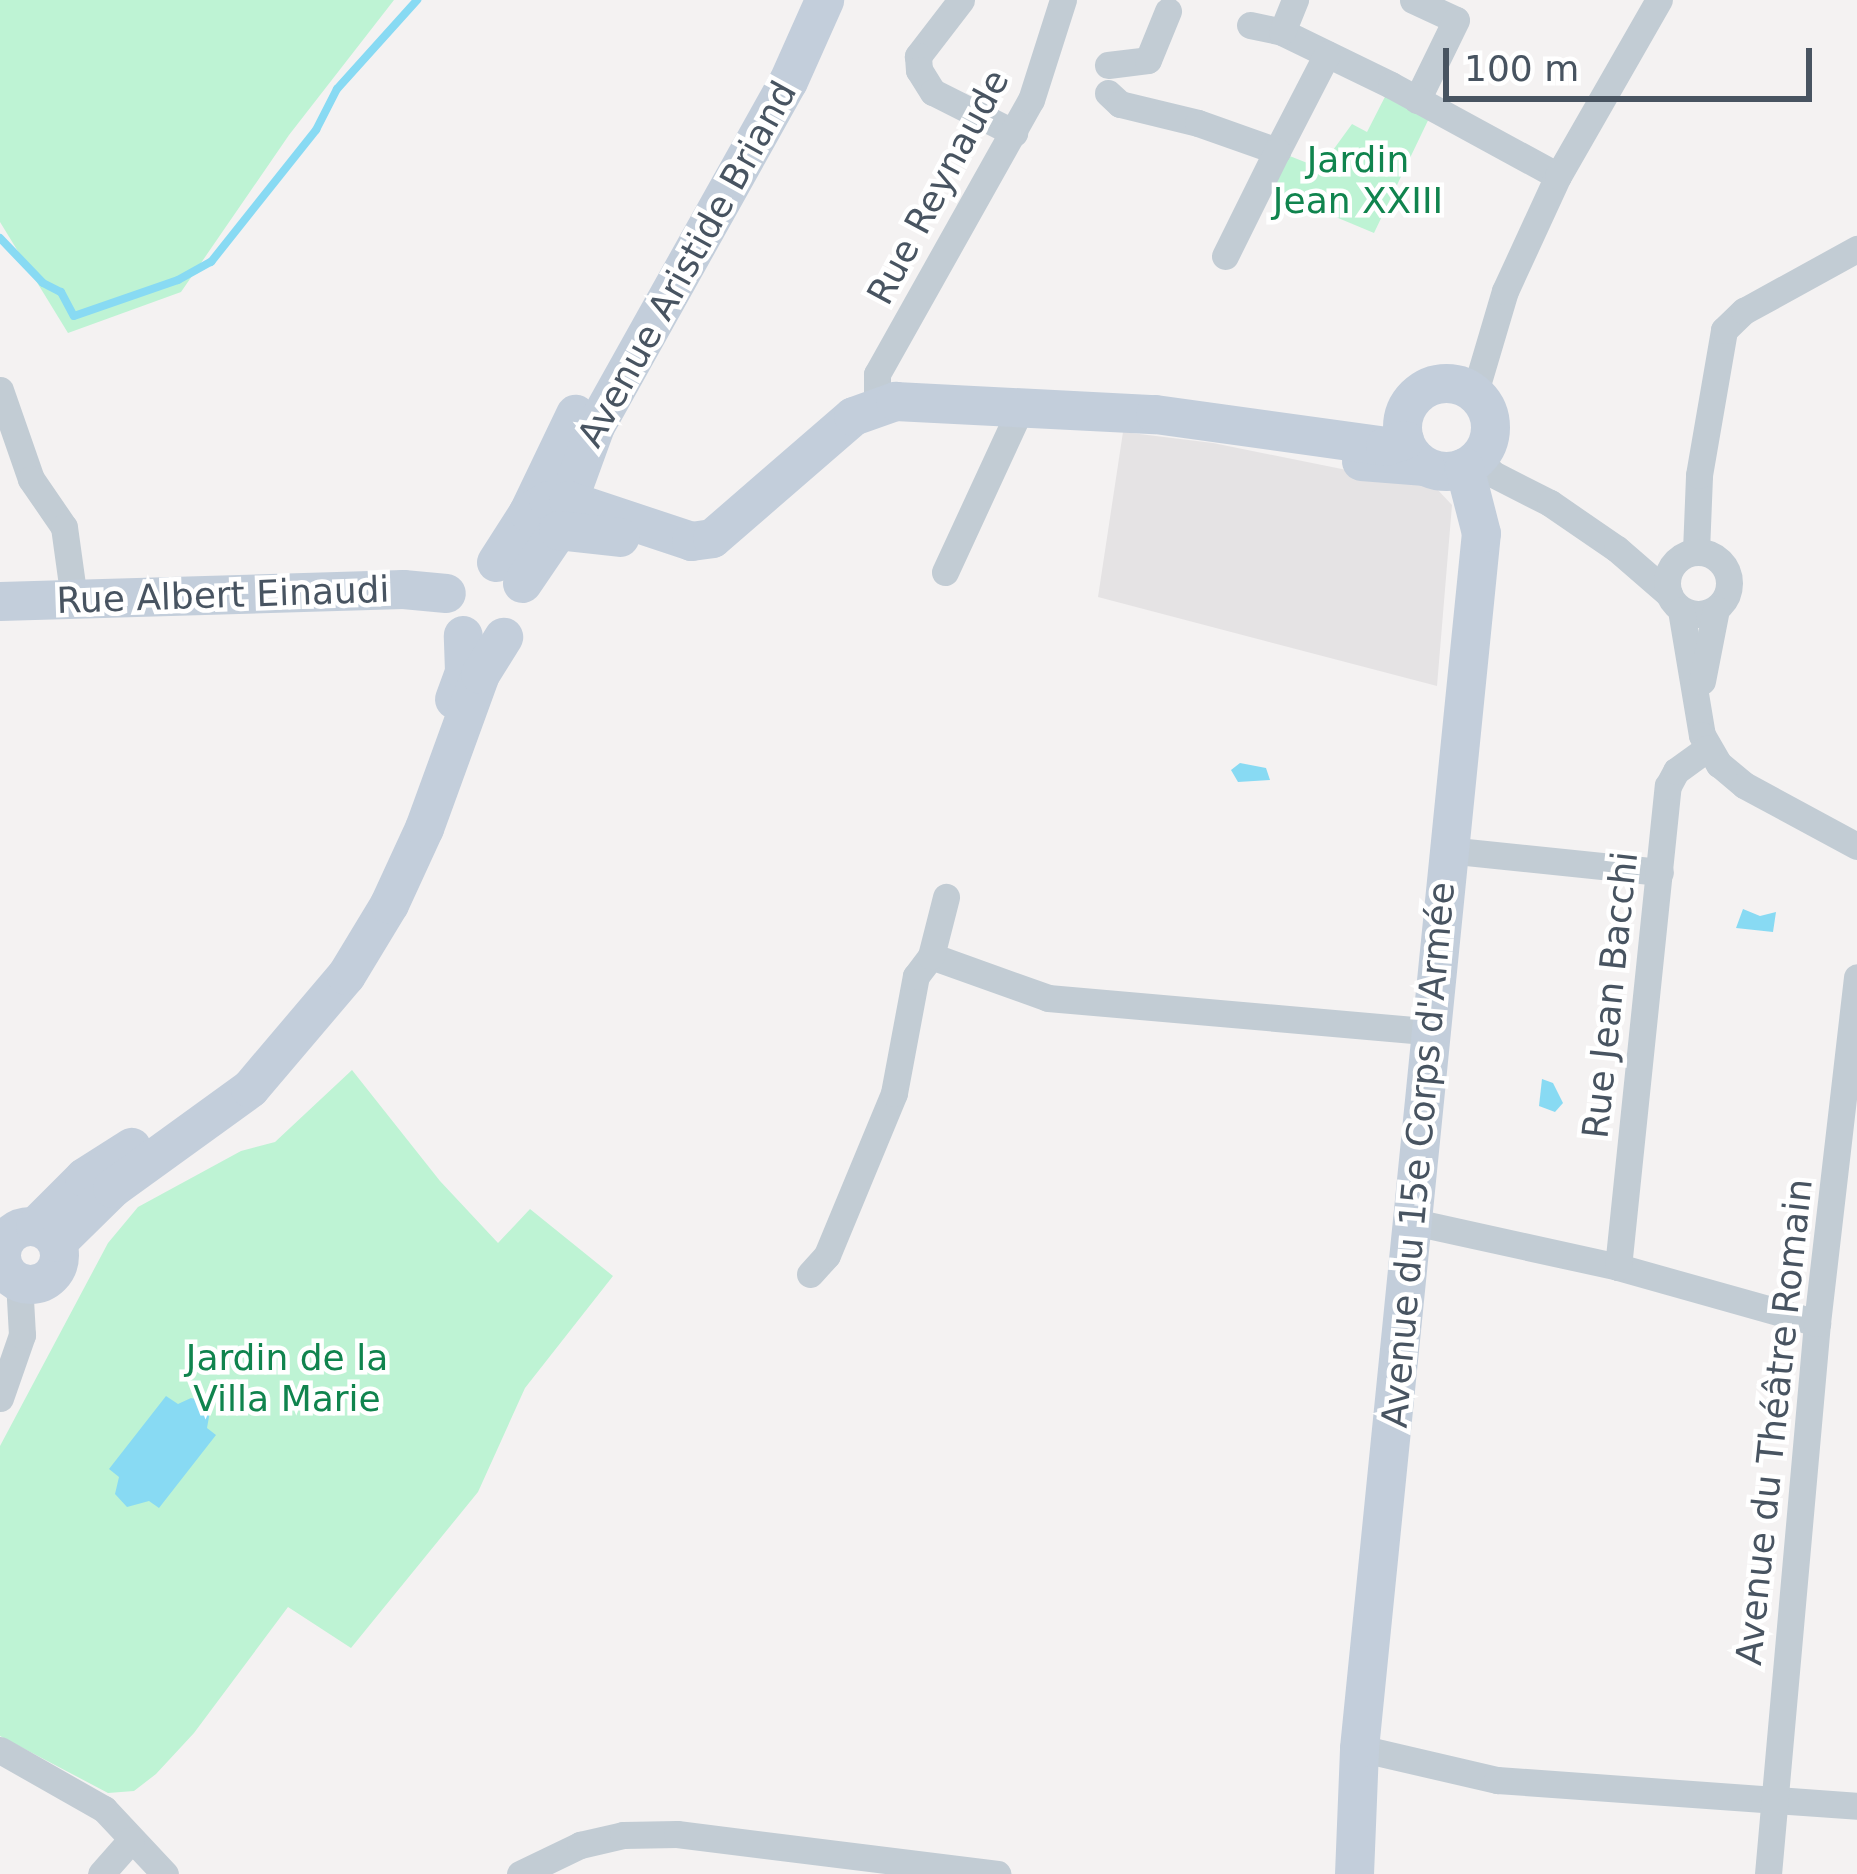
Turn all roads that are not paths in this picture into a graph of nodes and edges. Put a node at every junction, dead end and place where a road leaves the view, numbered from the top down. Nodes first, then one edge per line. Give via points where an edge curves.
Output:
1 (804, 0) edge
2 (824, 0) edge
3 (961, 0) edge
4 (1063, 0) edge
5 (1295, 0) edge
6 (1413, 0) edge
7 (1659, 0) edge
8 (1168, 11) dead end
9 (1250, 25) dead end
10 (1282, 32) junction
11 (1327, 54) junction
12 (1417, 100) junction
13 (1014, 133) junction
14 (1277, 151) junction
15 (1558, 176) junction
16 (1857, 249) edge
17 (1225, 256) dead end
18 (0, 390) edge
19 (1474, 392) junction
20 (877, 406) junction
21 (1016, 418) junction
22 (1443, 458) junction
23 (1516, 488) junction
24 (551, 514) junction
25 (1480, 516) junction
26 (1617, 549) junction
27 (1686, 556) junction
28 (946, 572) dead end
29 (509, 573) junction
30 (446, 593) junction
31 (74, 599) junction
32 (0, 601) edge
33 (1675, 602) junction
34 (1716, 609) junction
35 (463, 635) junction
36 (503, 637) junction
37 (1699, 697) junction
38 (1708, 748) junction
39 (1857, 846) edge
40 (1447, 850) junction
41 (1660, 872) junction
42 (946, 897) dead end
43 (931, 956) junction
44 (1857, 977) edge
45 (1428, 1030) junction
46 (1414, 1222) junction
47 (25, 1252) edge
48 (1618, 1267) junction
49 (810, 1274) dead end
50 (1817, 1323) junction
51 (0, 1398) edge
52 (1358, 1748) junction
53 (0, 1750) edge
54 (1773, 1800) junction
55 (1857, 1806) edge
56 (130, 1840) junction
57 (1348, 1865) edge
58 (101, 1874) edge
59 (165, 1874) edge
60 (520, 1874) edge
61 (998, 1874) edge
62 (1768, 1874) edge

1 - 24 main road, Avenue Aristide Briand via 536,487
2 - 24 main road, Avenue Aristide Briand via 788,82
3 - 13 street via 918,56 919,70 933,92
4 - 13 street, Rue Reynaude
5 - 10 street
6 - 12 street via 1456,20
7 - 15 street
8 - 14 street via 1148,60 1108,79 1120,104
9 - 10 street
10 - 11 street
11 - 12 street
11 - 14 street
12 - 15 street
13 - 20 street, Rue Reynaude via 877,374
14 - 17 street
15 - 19 street via 1505,291
16 - 27 street via 1724,329
18 - 31 street via 31,479 64,527
19 - 22 main road, Avenue du 15e Corps d'Armée via 1490,424
19 - 22 main road via 1428,386 1405,411
20 - 22 main road via 915,400 1155,415
20 - 24 main road via 826,436 739,519 701,542
21 - 22 main road via 1148,426 1383,465
21 - 24 main road via 904,411 870,420 710,553 682,554
21 - 28 street
22 - 23 street
22 - 25 main road, Avenue du 15e Corps d'Armée
23 - 25 street
23 - 26 street
24 - 29 main road
25 - 40 main road, Avenue du 15e Corps d'Armée
26 - 27 street
26 - 33 street
27 - 33 street via 1666,580
27 - 34 street via 1714,555 1726,569 1730,587
29 - 30 main road via 463,567
29 - 36 main road via 521,620
30 - 31 main road, Rue Albert Einaudi
30 - 35 main road via 448,616
31 - 32 main road, Rue Albert Einaudi
33 - 34 street via 1701,614
33 - 37 street
34 - 37 street
35 - 36 main road
35 - 47 main road via 464,671 399,853 344,955 252,1065 84,1177
36 - 47 main road via 480,674 389,904 287,1051 250,1088
37 - 38 street
38 - 39 street via 1731,776
38 - 41 street, Rue Jean Bacchi via 1671,778
40 - 41 street
40 - 45 main road, Avenue du 15e Corps d'Armée
41 - 48 street, Rue Jean Bacchi
42 - 43 street
43 - 45 street via 1048,998
43 - 49 street via 916,976 894,1094 826,1255
44 - 50 street, Avenue du Théâtre Romain
45 - 46 main road, Avenue du 15e Corps d'Armée
46 - 48 street
46 - 52 main road, Avenue du 15e Corps d'Armée
47 - 51 street via 22,1335
48 - 50 street
50 - 54 street, Avenue du Théâtre Romain
52 - 54 street via 1497,1780
52 - 57 main road, Avenue du 15e Corps d'Armée
53 - 56 street via 104,1809
54 - 55 street
54 - 62 street, Avenue du Théâtre Romain
56 - 58 street
56 - 59 street
60 - 61 street via 580,1845 677,1834

